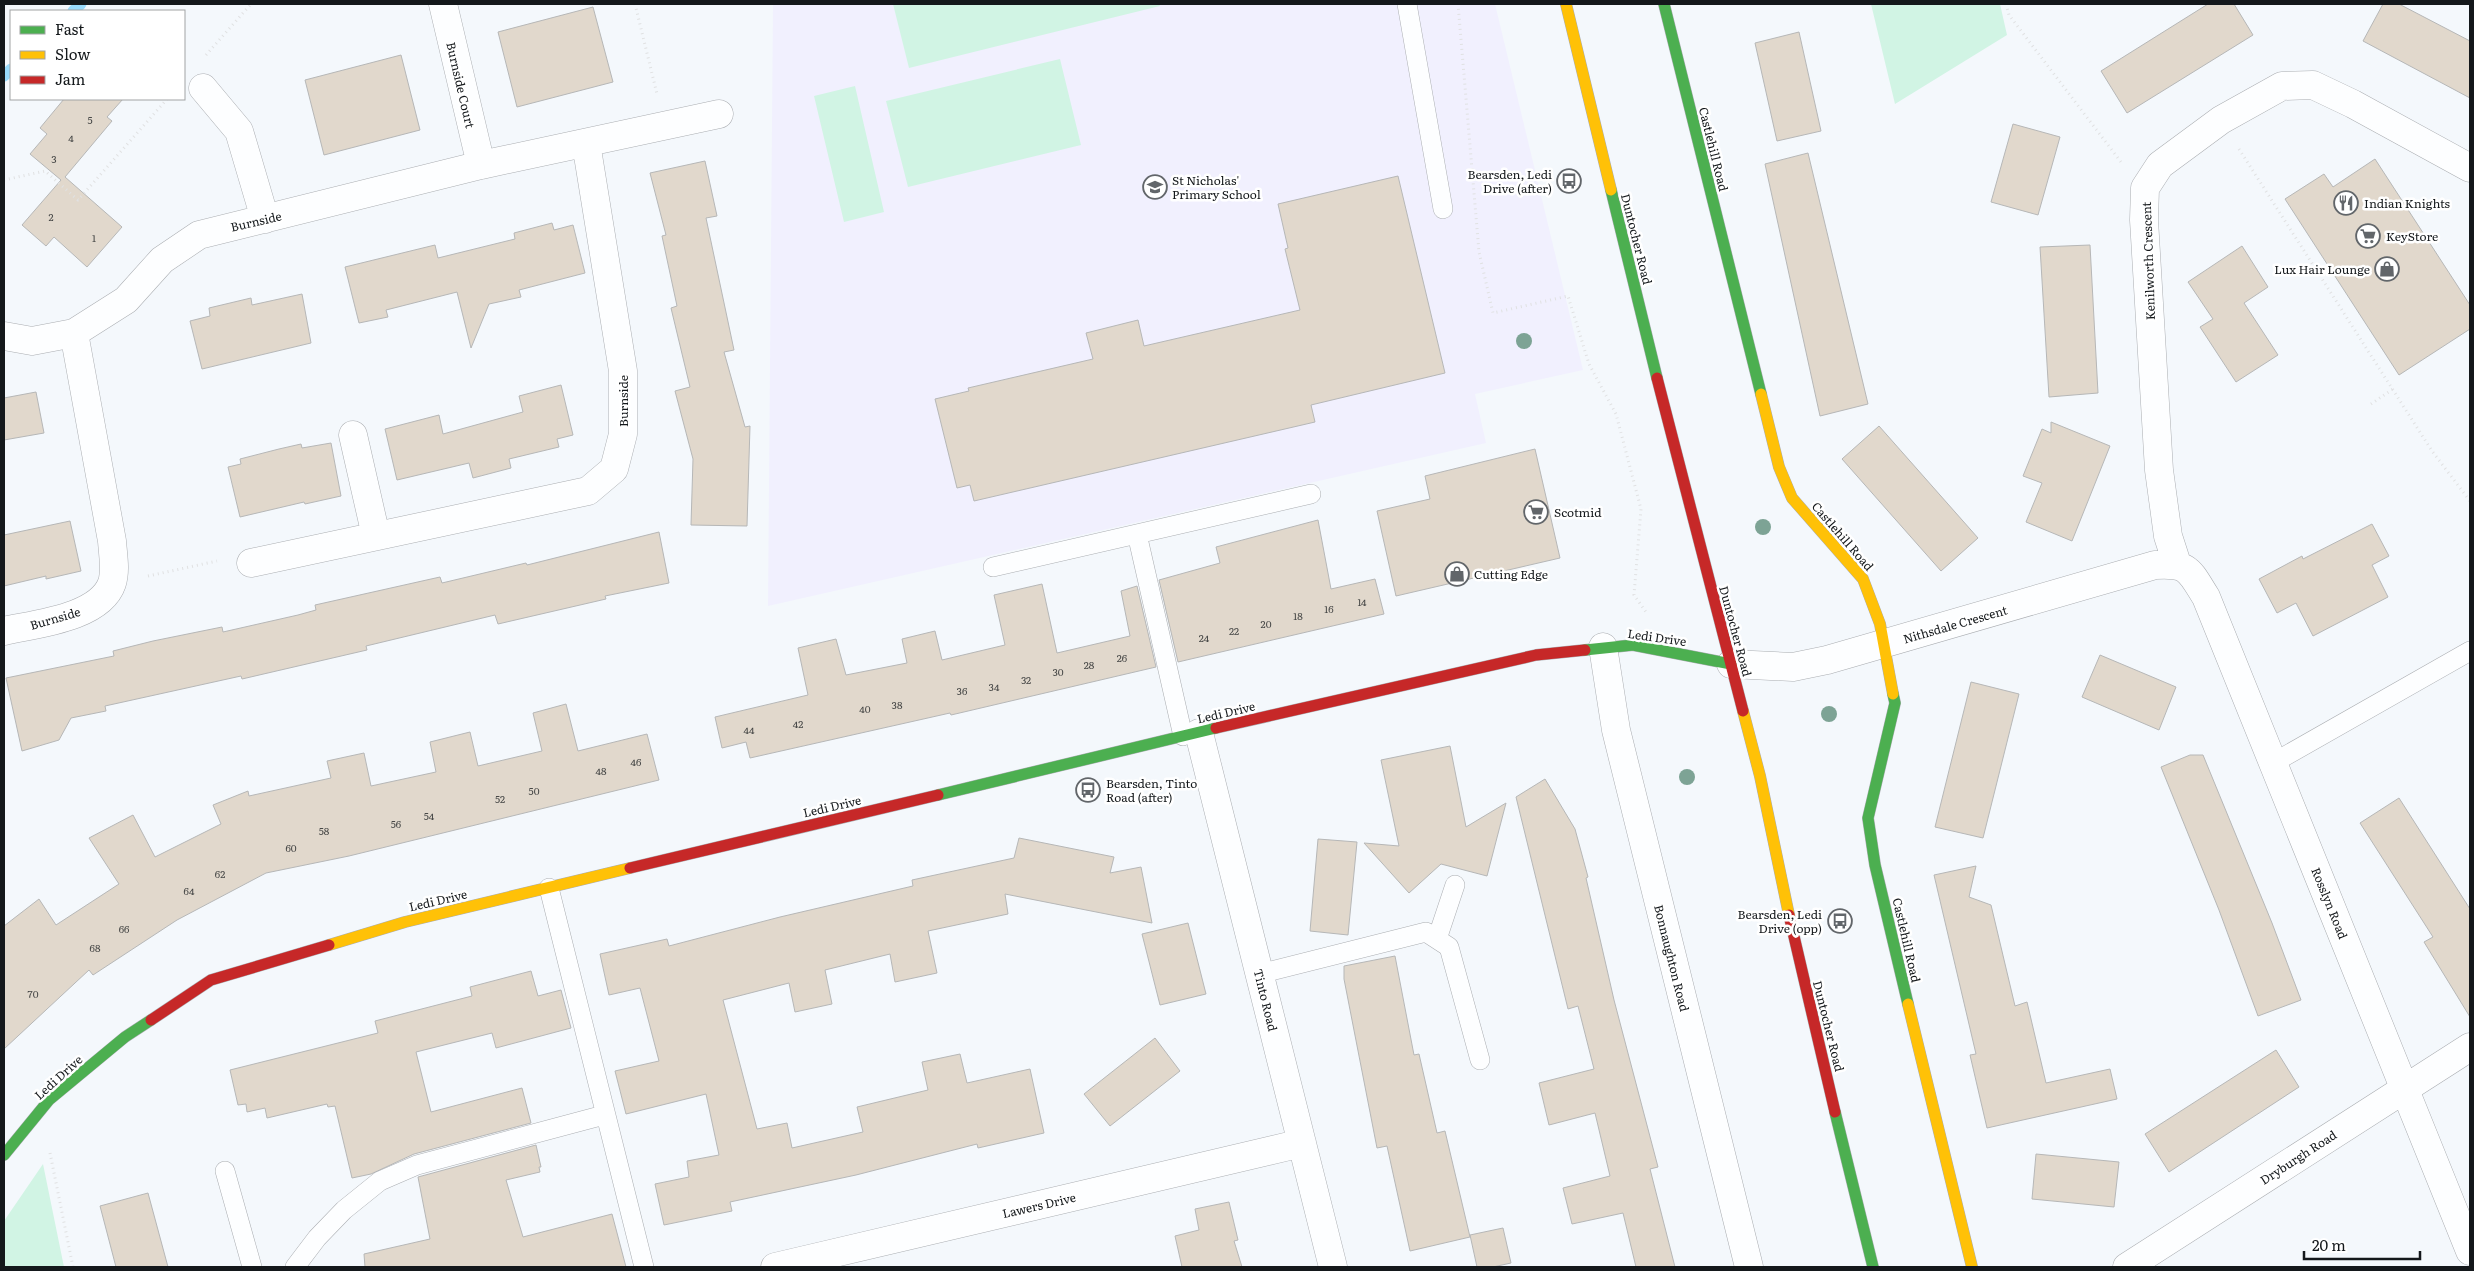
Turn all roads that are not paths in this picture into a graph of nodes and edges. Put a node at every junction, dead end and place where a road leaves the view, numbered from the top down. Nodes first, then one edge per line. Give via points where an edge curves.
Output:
1 (443, 4) edge
2 (1407, 4) edge
3 (1566, 4) edge
4 (1664, 4) edge
5 (203, 88) dead end
6 (718, 114) dead end
7 (586, 143) junction
8 (481, 166) junction
9 (2470, 168) edge
10 (1443, 209) dead end
11 (265, 220) junction
12 (74, 333) junction
13 (4, 336) edge
14 (353, 436) dead end
15 (1311, 494) dead end
16 (1137, 534) junction
17 (376, 536) junction
18 (251, 564) road end
19 (2177, 564) junction
20 (994, 567) dead end
21 (4, 631) edge
22 (1883, 645) junction
23 (1603, 647) junction
24 (2470, 651) edge
25 (1731, 664) junction
26 (1191, 734) junction
27 (2273, 763) junction
28 (1455, 885) dead end
29 (549, 888) junction
30 (1436, 939) junction
31 (1260, 974) junction
32 (2470, 1047) edge
33 (1480, 1060) dead end
34 (2405, 1088) junction
35 (604, 1115) junction
36 (1302, 1143) junction
37 (4, 1155) edge
38 (225, 1171) dead end
39 (2470, 1251) edge
40 (252, 1267) edge
41 (296, 1267) edge
42 (644, 1267) edge
43 (775, 1267) edge
44 (1332, 1267) edge
45 (1749, 1267) edge
46 (1873, 1267) edge
47 (1972, 1267) edge
48 (2127, 1267) edge

1 - 8 street, Burnside Court
2 - 10 lane
3 - 25 street, Duntocher Road
4 - 22 street, Castlehill Road via 1779,467 1792,498 1863,579 1880,624
5 - 11 street via 239,131
6 - 7 street, Burnside
7 - 8 street, Burnside
7 - 17 street, Burnside via 623,372 623,434 614,468 588,491
8 - 11 street, Burnside
9 - 19 street, Kenilworth Crescent via 2313,85 2282,86 2220,120 2160,165 2145,188 2144,220 2159,470 2168,536
11 - 12 street, Burnside via 199,235 162,260 126,300
12 - 13 street, Burnside via 32,341
12 - 21 street, Burnside via 112,541 112,584 98,602 77,614
14 - 17 street
15 - 16 lane
16 - 20 lane
16 - 26 lane
17 - 18 street, Burnside
19 - 22 street, Nithsdale Crescent via 2155,565
19 - 27 street, Rosslyn Road via 2194,578 2206,597
22 - 25 street, Nithsdale Crescent via 1793,667
22 - 47 street, Castlehill Road via 1895,703 1868,818 1875,865
23 - 25 street, Ledi Drive via 1652,647
23 - 26 street, Ledi Drive via 1536,655
23 - 45 street, Bonnaughton Road via 1616,730
24 - 27 lane
25 - 46 street, Duntocher Road via 1760,776 1797,954
26 - 29 street, Ledi Drive
26 - 31 street, Tinto Road
27 - 34 street, Rosslyn Road
28 - 30 lane
29 - 35 lane
29 - 37 street, Ledi Drive via 404,922 211,980 125,1037 49,1100
30 - 31 lane via 1426,932
30 - 33 lane via 1449,947
31 - 36 street, Tinto Road
32 - 34 street, Dryburgh Road
34 - 39 street, Rosslyn Road
34 - 48 street, Dryburgh Road
35 - 41 lane via 417,1165 380,1181 317,1238
35 - 42 lane
36 - 43 street, Lawers Drive
36 - 44 street, Tinto Road
38 - 40 lane

